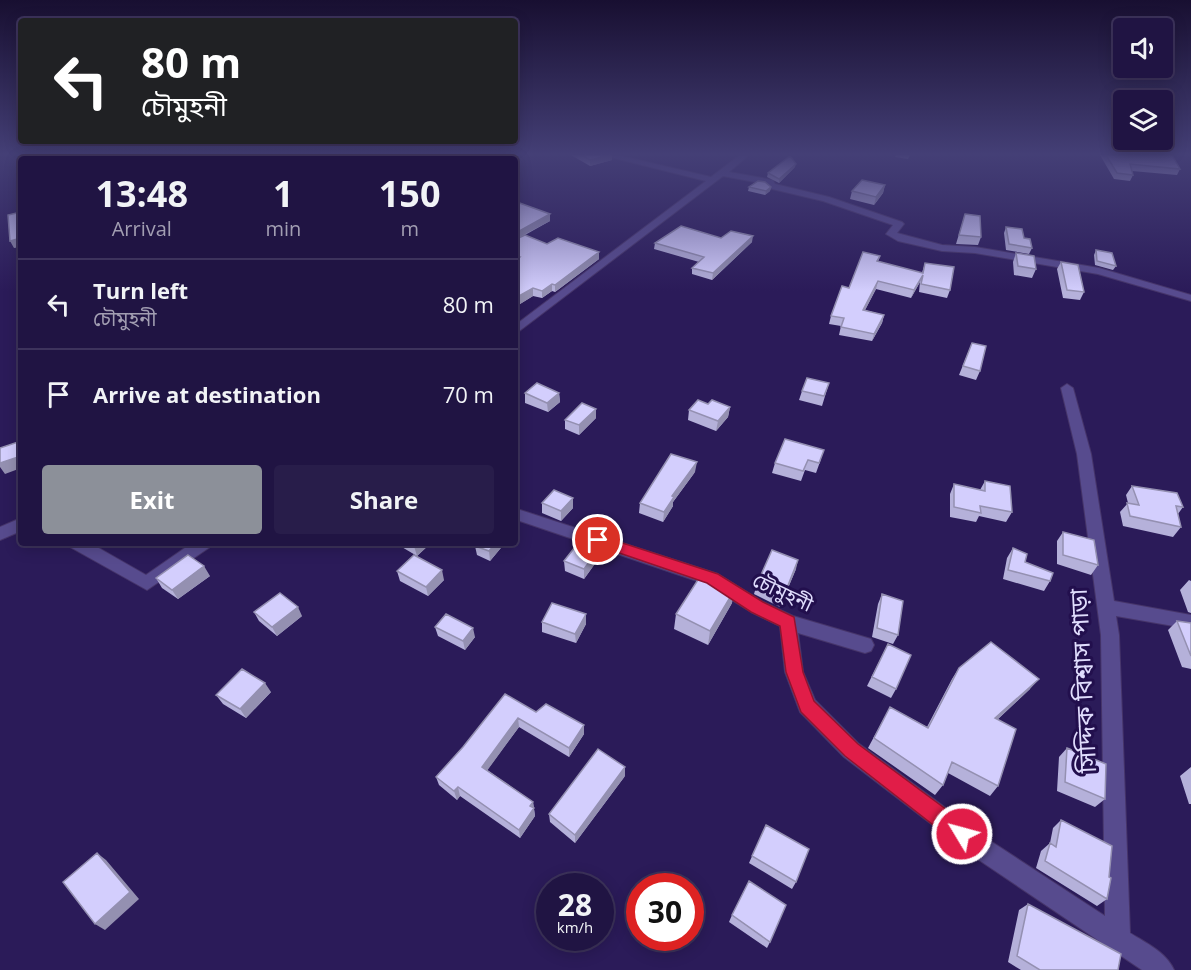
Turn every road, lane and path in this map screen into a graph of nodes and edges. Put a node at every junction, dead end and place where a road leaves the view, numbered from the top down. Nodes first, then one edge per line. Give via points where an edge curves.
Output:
1 (686, 200) edge
2 (830, 200) edge
3 (1191, 298) edge
4 (518, 329) edge
5 (1067, 388) dead end
6 (518, 514) edge
7 (18, 525) edge
8 (0, 534) edge
9 (81, 546) edge
10 (200, 546) edge
11 (1109, 608) junction
12 (788, 622) junction
13 (1191, 622) edge
14 (865, 645) dead end
15 (1118, 938) junction
16 (1161, 970) edge

1 - 4 street
2 - 3 street via 899,224 891,234 901,239 1099,271
5 - 11 street, সিদ্দিক বিশ্বাস পাড়া via 1084,454
6 - 12 street, চৌমুহনী via 712,579
7 - 8 street
9 - 10 street via 147,584
11 - 13 street
11 - 15 street, সিদ্দিক বিশ্বাস পাড়া
12 - 14 street, চৌমুহনী
12 - 15 street via 795,672 807,706 851,750 981,848
15 - 16 street

